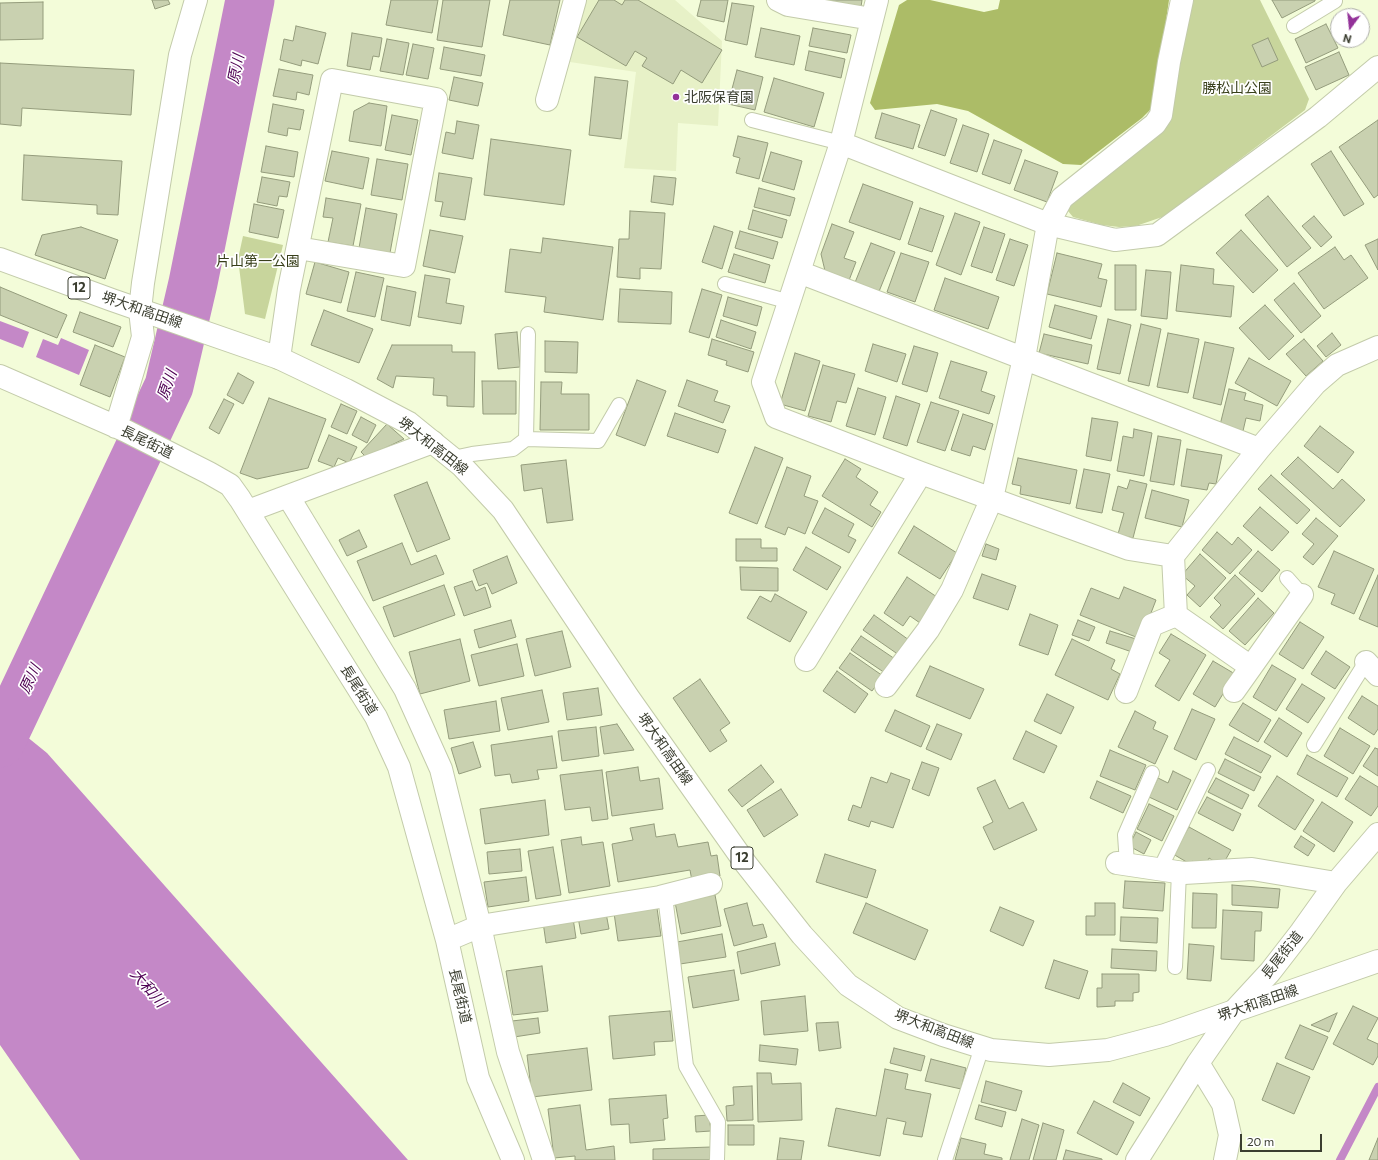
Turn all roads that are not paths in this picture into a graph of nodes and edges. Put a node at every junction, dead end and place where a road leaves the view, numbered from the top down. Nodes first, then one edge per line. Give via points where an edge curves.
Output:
1 (196, 0) edge
2 (575, 0) edge
3 (778, 0) edge
4 (1182, 0) edge
5 (1334, 0) edge
6 (875, 10) edge
7 (1294, 26) dead end
8 (1378, 66) edge
9 (547, 100) dead end
10 (752, 120) dead end
11 (841, 143) junction
12 (1048, 224) junction
13 (298, 248) junction
14 (0, 259) edge
15 (799, 272) junction
16 (725, 284) dead end
17 (790, 302) junction
18 (150, 313) junction
19 (528, 334) dead end
20 (1378, 347) edge
21 (279, 358) junction
22 (1024, 358) junction
23 (0, 376) edge
24 (619, 405) dead end
25 (121, 429) junction
26 (526, 439) junction
27 (432, 442) junction
28 (1259, 449) junction
29 (452, 458) junction
30 (921, 473) junction
31 (288, 496) junction
32 (992, 498) junction
33 (248, 511) junction
34 (1173, 556) junction
35 (1287, 578) dead end
36 (1302, 595) joint
37 (1176, 615) junction
38 (806, 660) dead end
39 (1251, 667) junction
40 (1372, 668) edge
41 (886, 686) dead end
42 (1234, 691) dead end
43 (1126, 692) dead end
44 (1314, 745) dead end
45 (1208, 770) dead end
46 (1152, 773) dead end
47 (1378, 834) edge
48 (1122, 864) joint
49 (1169, 871) junction
50 (1336, 883) junction
51 (711, 884) dead end
52 (665, 896) junction
53 (480, 926) junction
54 (447, 940) junction
55 (1378, 961) edge
56 (1175, 967) dead end
57 (1234, 1011) junction
58 (982, 1047) junction
59 (1198, 1063) junction
60 (513, 1160) edge
61 (544, 1160) edge
62 (717, 1160) edge
63 (945, 1160) edge
64 (1137, 1160) edge
65 (1226, 1160) edge

1 - 18 street via 180,55 143,283
2 - 9 street
3 - 6 street via 788,5
4 - 12 street via 1168,62 1161,115 1155,124 1062,198
5 - 7 lane
6 - 11 street
8 - 12 street via 1318,117 1157,235 1115,240
10 - 11 lane
11 - 12 street
11 - 15 street
12 - 22 street
13 - 13 street via 332,80 436,99 404,266
13 - 21 street
14 - 18 street, 堺大和高田線 / 12
15 - 17 street
15 - 22 street
16 - 17 lane
17 - 30 street via 763,382 776,417
18 - 21 street, 堺大和高田線 / 12
18 - 25 street
19 - 26 lane
20 - 28 street via 1337,365 1315,384
21 - 27 street, 堺大和高田線 / 12 via 409,423
22 - 28 street
22 - 32 street
23 - 25 street, 長尾街道
24 - 26 lane via 598,441
25 - 33 street, 長尾街道 via 230,486
26 - 29 lane via 513,449
27 - 29 street, 堺大和高田線 / 12
27 - 31 street
28 - 34 street
29 - 58 street, 堺大和高田線 / 12 via 503,510 632,704 746,864 802,935 848,985 898,1018
30 - 32 street
30 - 38 street
31 - 33 street
31 - 53 street via 405,689 441,769
32 - 34 street via 1130,549
32 - 41 street via 952,590 928,630
33 - 54 street, 長尾街道 via 376,718 393,752
34 - 37 street
35 - 36 lane
36 - 39 street
37 - 39 street
37 - 43 street via 1152,625
39 - 42 street
40 - 44 lane
45 - 49 lane
46 - 48 lane via 1125,835
47 - 50 street, 長尾街道
48 - 49 street
49 - 50 street via 1184,873 1252,869
49 - 56 lane
50 - 57 street, 長尾街道 via 1270,972
51 - 52 street
52 - 53 street
52 - 62 lane via 686,1066 718,1122
53 - 54 street
53 - 61 street via 508,1052
54 - 60 street, 長尾街道 via 478,1078
55 - 57 street, 堺大和高田線 / 12
57 - 58 street, 堺大和高田線 / 12 via 1165,1035 1108,1050 1049,1055
57 - 59 street, 長尾街道
58 - 63 lane
59 - 64 street, 長尾街道
59 - 65 street via 1223,1104 1230,1135

